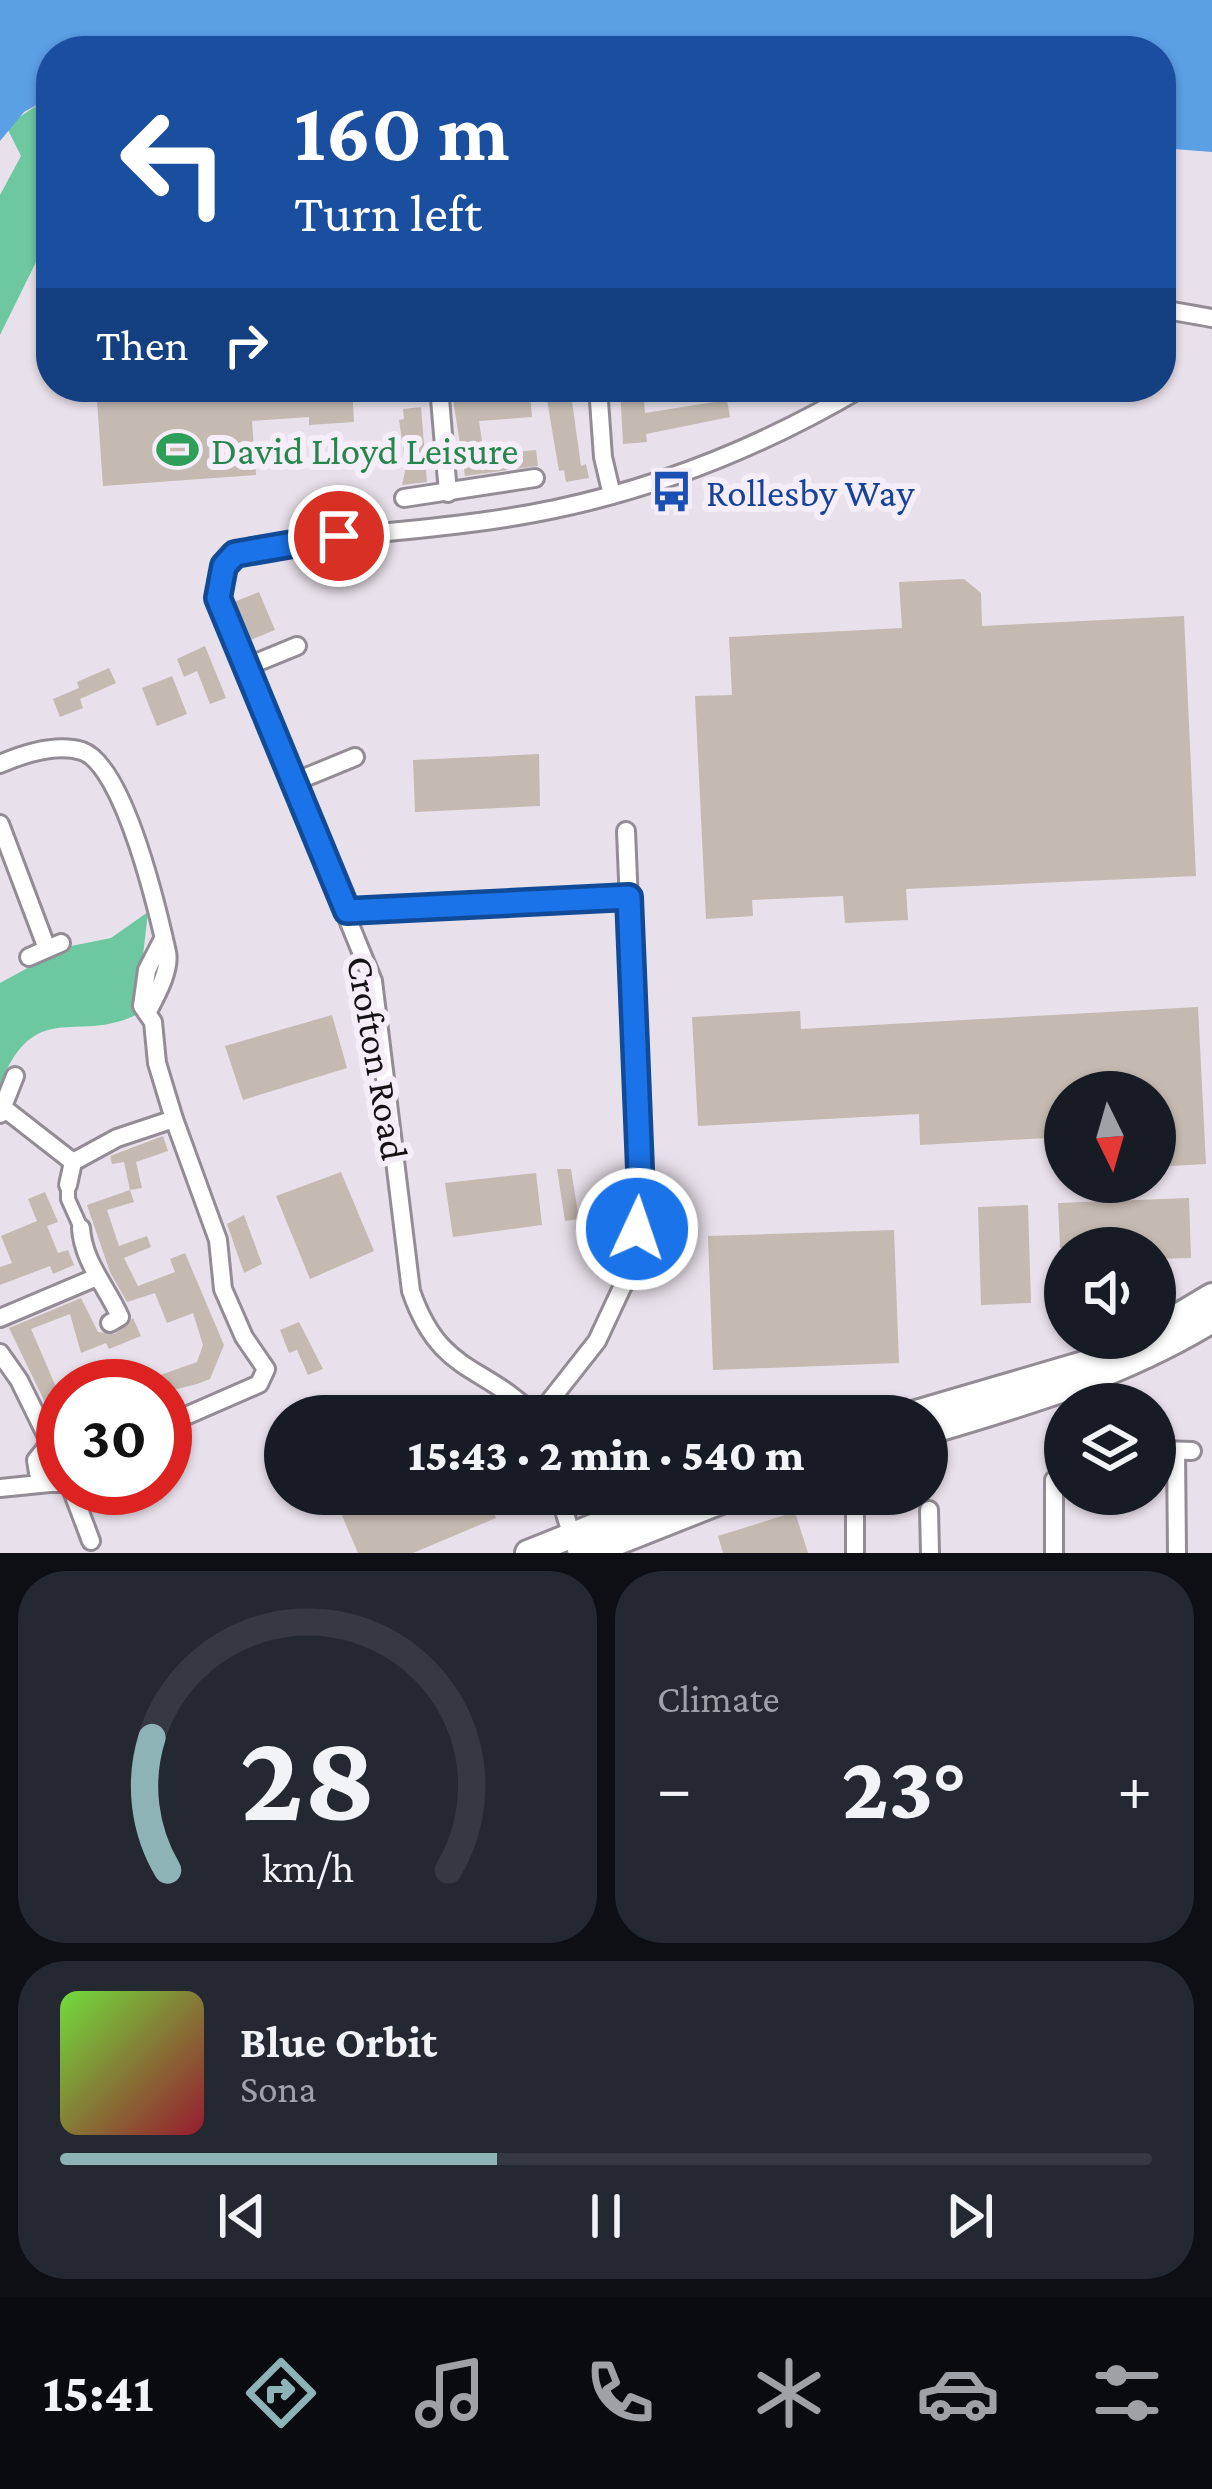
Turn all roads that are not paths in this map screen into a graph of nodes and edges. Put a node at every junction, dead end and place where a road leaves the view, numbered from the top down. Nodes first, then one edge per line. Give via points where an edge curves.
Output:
1 (1176, 312) edge
2 (1212, 318) edge
3 (440, 402) edge
4 (599, 402) edge
5 (835, 402) edge
6 (535, 478) dead end
7 (448, 493) junction
8 (612, 495) junction
9 (404, 498) dead end
10 (297, 646) dead end
11 (246, 667) junction
12 (355, 758) dead end
13 (0, 764) edge
14 (294, 782) junction
15 (0, 824) edge
16 (626, 831) dead end
17 (629, 897) junction
18 (347, 911) junction
19 (29, 957) dead end
20 (14, 1076) dead end
21 (3, 1112) edge
22 (174, 1119) junction
23 (74, 1162) junction
24 (68, 1184) joint
25 (81, 1228) joint
26 (97, 1276) junction
27 (1212, 1296) edge
28 (1176, 1317) edge
29 (0, 1318) edge
30 (1212, 1321) edge
31 (110, 1323) dead end
32 (0, 1353) edge
33 (1096, 1359) edge
34 (510, 1395) edge
35 (553, 1395) edge
36 (948, 1404) edge
37 (36, 1407) edge
38 (192, 1413) edge
39 (948, 1426) edge
40 (1176, 1450) dead end
41 (36, 1460) edge
42 (36, 1485) edge
43 (1, 1488) edge
44 (81, 1515) edge
45 (565, 1515) edge
46 (633, 1515) edge
47 (686, 1515) edge
48 (855, 1515) edge
49 (929, 1515) edge
50 (1054, 1515) edge
51 (91, 1541) dead end
52 (574, 1544) edge
53 (528, 1553) edge
54 (590, 1553) edge
55 (855, 1553) edge
56 (930, 1553) edge
57 (1054, 1553) edge
58 (1178, 1553) edge

1 - 2 street
3 - 7 street
4 - 8 street
5 - 8 street via 746,449
6 - 7 street
7 - 9 street
8 - 11 street, Crofton Road via 235,554 218,598
10 - 11 street
11 - 14 street, Crofton Road
12 - 14 street
13 - 22 street via 80,750 109,776 168,955 147,1013
14 - 18 street, Crofton Road
15 - 19 street via 54,944
16 - 17 street
17 - 18 street
17 - 35 street via 641,1194 633,1264 597,1341
18 - 34 street, Crofton Road via 380,1015 419,1316 442,1352
20 - 21 street
21 - 23 street
22 - 23 street
22 - 38 street via 218,1240 223,1289 266,1369 259,1384
23 - 24 street
24 - 25 street
25 - 26 street
26 - 29 street
26 - 31 street via 120,1317
27 - 28 main road
30 - 39 main road via 1106,1376
32 - 37 street
33 - 36 main road
40 - 58 street
41 - 43 street
42 - 43 street
44 - 51 street
45 - 52 street
46 - 52 main road
47 - 54 main road
48 - 55 street
49 - 56 street
50 - 57 street
52 - 53 main road

